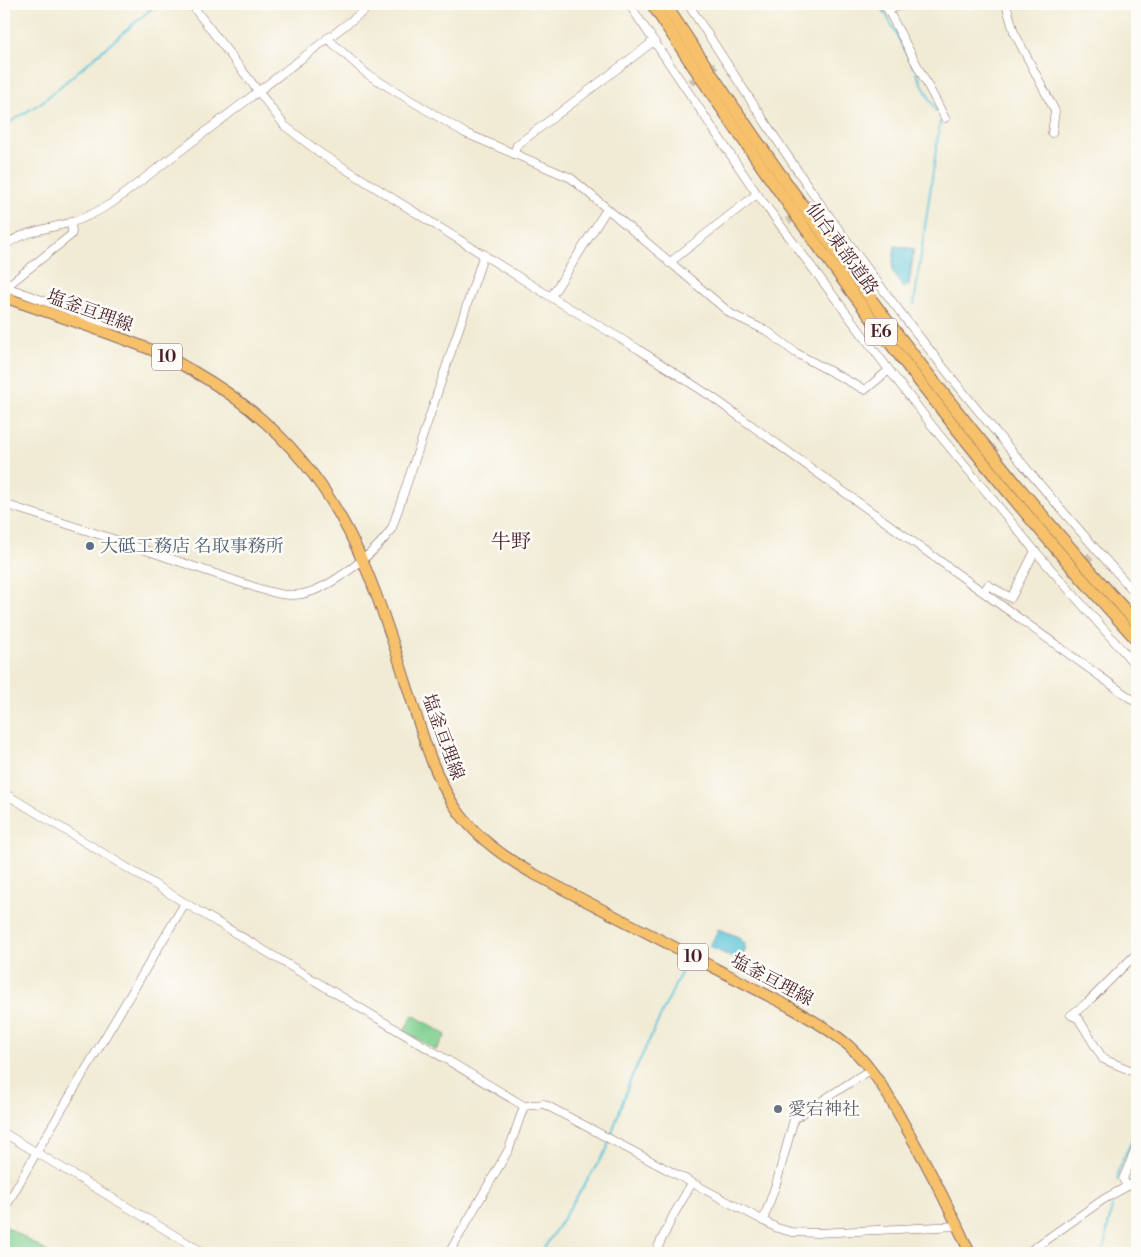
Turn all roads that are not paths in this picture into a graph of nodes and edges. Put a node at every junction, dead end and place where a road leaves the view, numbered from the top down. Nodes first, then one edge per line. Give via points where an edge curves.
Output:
1 (191, 4) edge
2 (372, 4) edge
3 (629, 4) edge
4 (652, 4) edge
5 (665, 4) edge
6 (688, 4) edge
7 (882, 4) edge
8 (906, 4) edge
9 (1006, 4) edge
10 (888, 10) junction
11 (327, 38) junction
12 (654, 42) junction
13 (724, 58) junction
14 (716, 65) tunnel mouth
15 (258, 91) junction
16 (945, 118) dead end
17 (1052, 133) dead end
18 (514, 154) junction
19 (757, 194) junction
20 (607, 210) junction
21 (71, 222) junction
22 (4, 246) edge
23 (484, 254) junction
24 (669, 263) junction
25 (4, 297) edge
26 (551, 297) junction
27 (120, 327) dead end
28 (889, 370) junction
29 (1003, 442) junction
30 (996, 448) tunnel mouth
31 (977, 464) tunnel mouth
32 (969, 471) junction
33 (4, 504) edge
34 (1035, 551) junction
35 (362, 560) junction
36 (1068, 574) tunnel mouth
37 (1061, 580) junction
38 (984, 592) junction
39 (1137, 595) edge
40 (1137, 623) edge
41 (1137, 640) edge
42 (1137, 667) edge
43 (1137, 702) edge
44 (4, 793) edge
45 (185, 903) junction
46 (1137, 953) edge
47 (871, 1070) junction
48 (1137, 1073) edge
49 (524, 1106) junction
50 (4, 1133) edge
51 (1137, 1146) edge
52 (36, 1153) junction
53 (1137, 1181) edge
54 (692, 1183) junction
55 (1127, 1186) junction
56 (4, 1210) edge
57 (763, 1221) junction
58 (958, 1226) junction
59 (204, 1253) edge
60 (449, 1253) edge
61 (655, 1253) edge
62 (970, 1253) edge
63 (1029, 1253) edge

1 - 15 street
2 - 11 street
3 - 12 street
4 - 41 highway, 仙台東部道路 / E6 via 745,144 869,316 1003,486
5 - 40 highway, 仙台東部道路 / E6 via 754,139 918,363 1011,478
6 - 13 street
7 - 10 street
8 - 10 street
9 - 17 street via 1014,32 1055,111
10 - 16 street
11 - 15 street
11 - 18 street via 366,74 383,85 465,133
12 - 18 street via 517,145
12 - 19 street via 689,85
13 - 14 street
13 - 29 street via 814,201
15 - 21 street via 112,202
15 - 23 street via 285,126 320,153
18 - 20 street via 571,178
19 - 24 street
19 - 28 street via 785,224
20 - 24 street
20 - 26 street
21 - 22 street via 24,234
21 - 27 street via 71,235 6,287
23 - 26 street
23 - 35 street via 396,518 386,537
24 - 28 street via 731,314 767,331 796,353 865,390
25 - 35 main road, 塩釜亘理線 / 10 via 166,356 242,403 304,463 338,511
26 - 38 street via 712,397
28 - 32 street
29 - 30 street
29 - 39 street via 1094,553
31 - 32 street
32 - 34 street
33 - 35 street via 260,590 284,595 301,595 317,590
34 - 37 street
34 - 38 street via 1011,598 988,585
35 - 47 main road, 塩釜亘理線 / 10 via 436,771 459,813 475,832 530,872 829,1030
36 - 37 street
37 - 42 street
38 - 43 street
44 - 45 street
45 - 49 street
45 - 52 street
46 - 48 street via 1071,1015 1078,1018 1103,1059
47 - 57 street via 794,1119
47 - 58 main road, 塩釜亘理線 / 10 via 923,1156
49 - 54 street via 544,1104
49 - 60 street via 509,1149
50 - 52 street
51 - 55 street via 1123,1179
52 - 56 street
52 - 59 street
53 - 55 street
54 - 57 street
54 - 61 street
55 - 63 street
57 - 58 street via 792,1232 817,1233
58 - 62 main road, 塩釜亘理線 / 10

